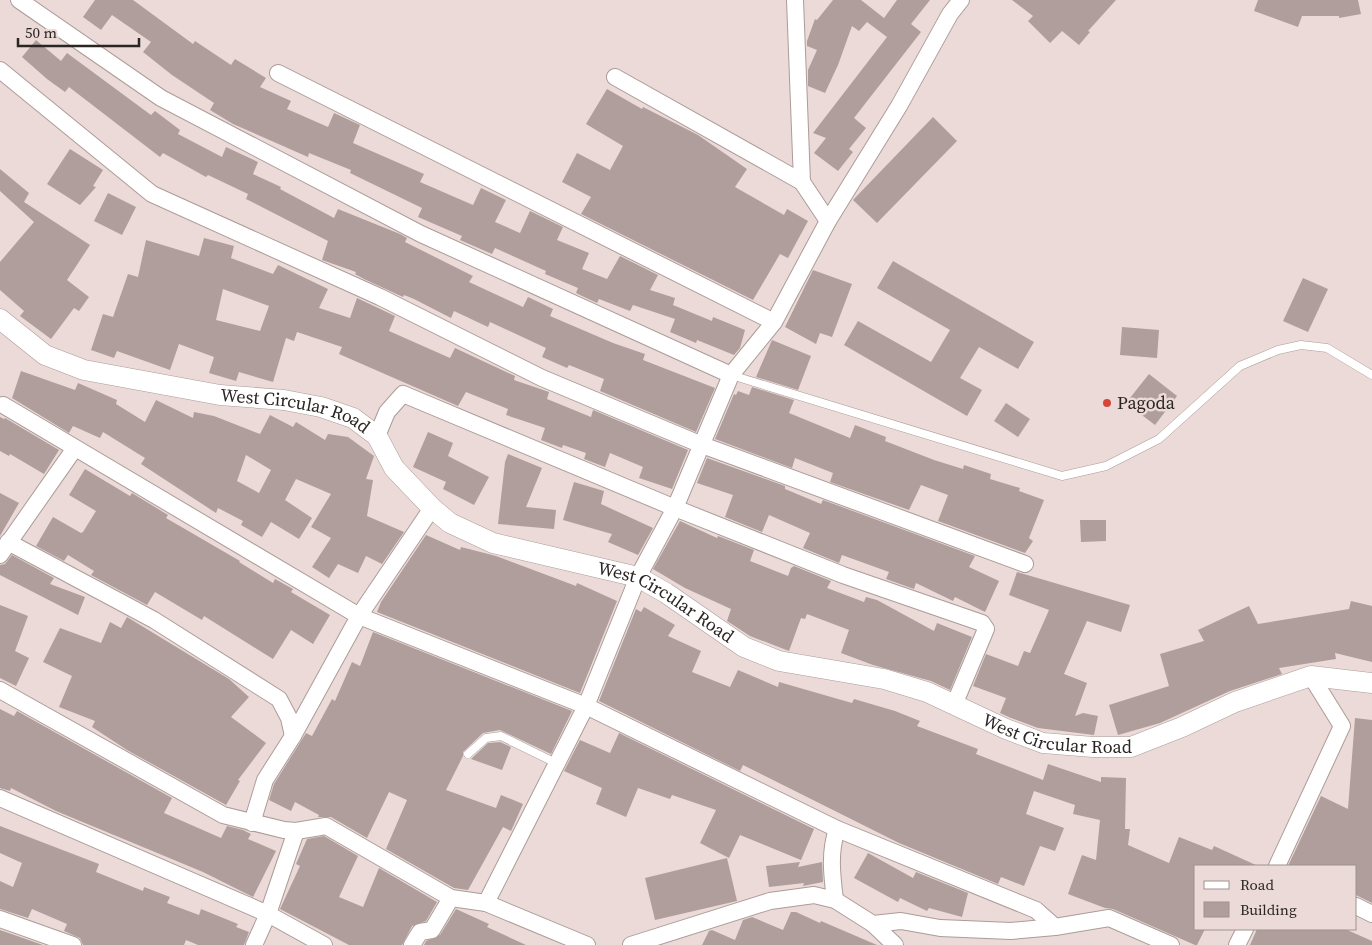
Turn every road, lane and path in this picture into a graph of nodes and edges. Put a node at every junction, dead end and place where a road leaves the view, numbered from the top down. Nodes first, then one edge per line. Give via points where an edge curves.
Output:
1 (19, 0) edge
2 (795, 0) edge
3 (961, 0) edge
4 (0, 70) edge
5 (278, 73) dead end
6 (615, 76) dead end
7 (802, 182) junction
8 (828, 221) junction
9 (0, 319) edge
10 (774, 322) junction
11 (1372, 375) edge
12 (731, 376) junction
13 (3, 406) dead end
14 (377, 436) junction
15 (702, 445) junction
16 (75, 448) junction
17 (432, 508) junction
18 (675, 508) junction
19 (4, 548) edge
20 (1025, 564) dead end
21 (638, 577) junction
22 (359, 616) junction
23 (1312, 676) junction
24 (1372, 683) edge
25 (0, 690) edge
26 (586, 706) junction
27 (954, 706) junction
28 (293, 736) junction
29 (468, 754) dead end
30 (556, 763) junction
31 (0, 798) edge
32 (252, 823) junction
33 (837, 829) junction
34 (296, 831) junction
35 (1276, 865) edge
36 (452, 898) junction
37 (835, 900) junction
38 (486, 903) junction
39 (1357, 906) edge
40 (268, 914) junction
41 (1372, 914) edge
42 (0, 919) edge
43 (873, 924) junction
44 (1055, 927) junction
45 (1244, 930) edge
46 (73, 945) edge
47 (254, 945) edge
48 (324, 945) edge
49 (412, 945) edge
50 (587, 945) edge
51 (632, 945) edge
52 (895, 945) edge
53 (1171, 945) edge
54 (1237, 945) edge

1 - 12 street via 161,98 421,234
2 - 7 street
3 - 8 street
4 - 15 street via 152,194 380,297 542,378
5 - 10 street
6 - 7 street
7 - 8 street
8 - 10 street
9 - 14 street, West Circular Road via 32,346 67,365 220,395 284,400 321,407 354,418
10 - 12 street
11 - 12 lane via 1327,348 1301,345 1278,350 1240,366 1160,439 1106,466 1062,476
12 - 15 street
13 - 16 street
14 - 17 street, West Circular Road via 394,468
14 - 18 street via 386,412 403,394
15 - 18 street
15 - 20 street
16 - 19 street
16 - 22 street
17 - 21 street, West Circular Road via 450,523 493,542
17 - 22 street
18 - 21 street
18 - 27 street via 843,575 982,623 986,629
19 - 28 street via 154,620 279,699 289,718
21 - 26 street
21 - 27 street, West Circular Road via 744,647 779,660 884,679 927,692
22 - 26 street
22 - 28 street
23 - 24 street, West Circular Road
23 - 27 street, West Circular Road via 1235,702 1131,747 1043,743
23 - 35 street via 1342,726
25 - 32 street via 223,815
26 - 30 street
26 - 33 street
28 - 32 street via 266,780
29 - 30 lane via 486,738 501,736
30 - 38 street
31 - 40 street
32 - 34 street
33 - 37 street via 831,853
33 - 44 street via 1036,910
34 - 36 street via 326,826
34 - 40 street
36 - 38 street
36 - 49 street via 432,930 420,932
37 - 43 street
37 - 51 street via 814,895 770,901
38 - 50 street
39 - 41 street
40 - 47 street
40 - 48 street
42 - 46 street
43 - 44 street via 901,921 940,928 1011,931
43 - 52 street
44 - 53 street via 1109,918
45 - 54 street

